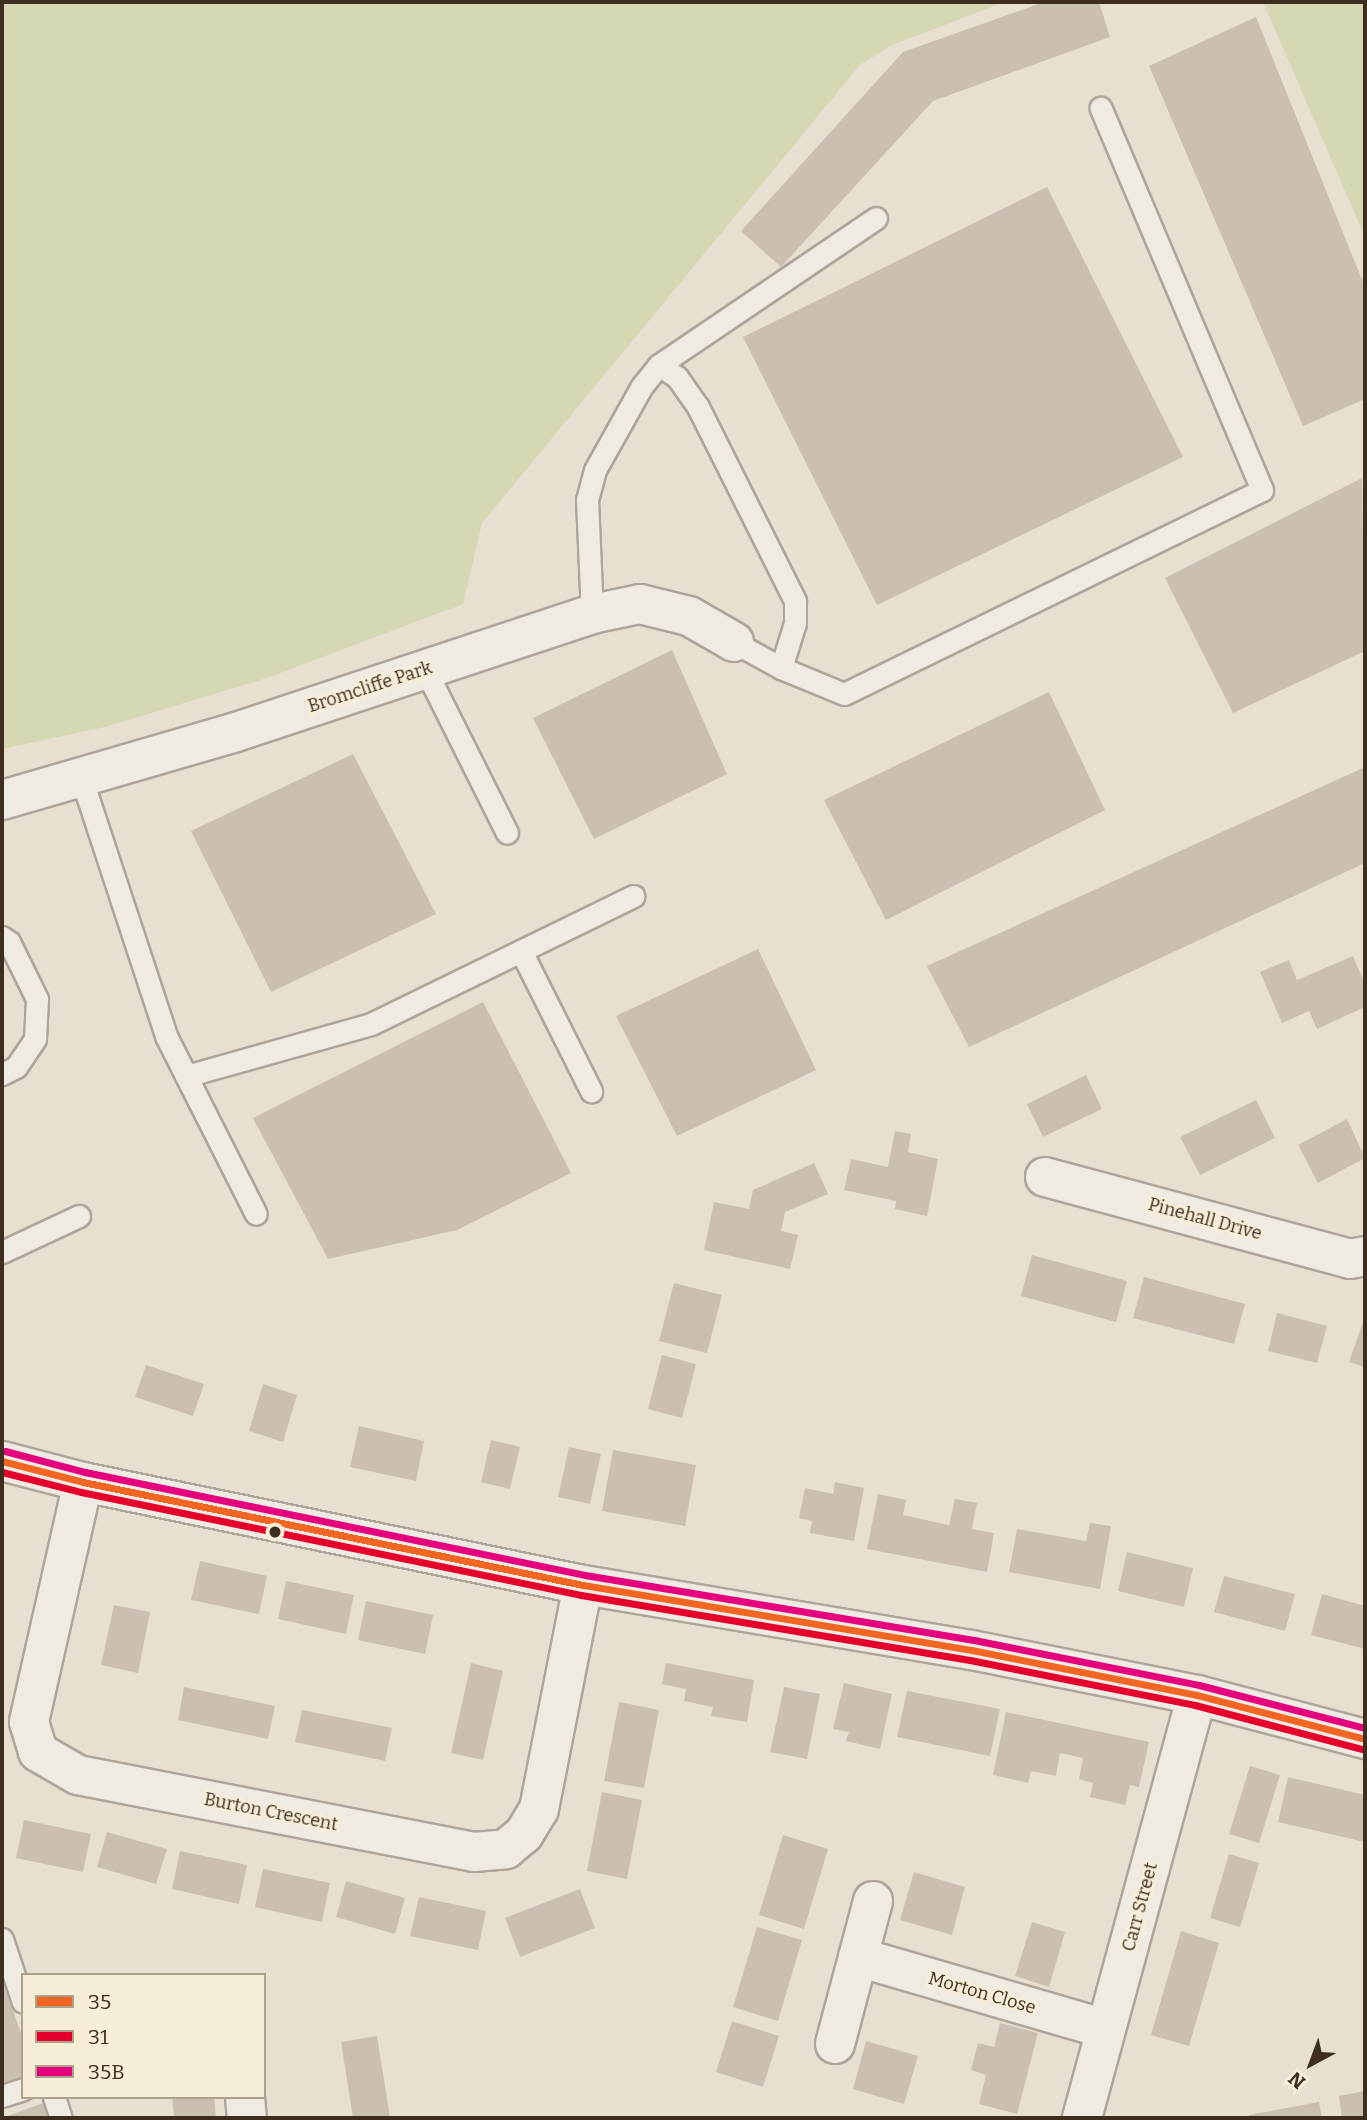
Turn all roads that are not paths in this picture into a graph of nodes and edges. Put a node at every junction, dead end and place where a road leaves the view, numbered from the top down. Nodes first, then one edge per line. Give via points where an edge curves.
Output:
1 (1101, 108) dead end
2 (876, 219) dead end
3 (659, 365) junction
4 (592, 614) junction
5 (734, 642) joint
6 (782, 668) junction
7 (425, 669) junction
8 (81, 777) junction
9 (2, 800) edge
10 (507, 833) dead end
11 (633, 896) dead end
12 (2, 937) edge
13 (521, 951) junction
14 (2, 1074) edge
15 (186, 1076) junction
16 (591, 1091) dead end
17 (1045, 1177) dead end
18 (256, 1214) dead end
19 (79, 1216) dead end
20 (2, 1252) edge
21 (1365, 1256) edge
22 (2, 1461) edge
23 (83, 1482) junction
24 (583, 1585) junction
25 (1197, 1695) junction
26 (1365, 1739) edge
27 (873, 1901) dead end
28 (2, 1939) edge
29 (858, 1957) junction
30 (21, 1996) edge
31 (1106, 2029) junction
32 (835, 2044) dead end
33 (21, 2090) edge
34 (2, 2096) edge
35 (55, 2099) edge
36 (245, 2099) edge
37 (61, 2118) edge
38 (247, 2118) edge
39 (1082, 2118) edge

1 - 6 lane via 1262,490 844,694
2 - 3 lane
3 - 4 lane via 642,386 596,470 587,500
3 - 6 lane via 677,377 698,407 794,601 794,623
4 - 5 street, Bromcliffe Park via 640,604 689,616
4 - 7 street, Bromcliffe Park
5 - 6 lane
7 - 8 street, Bromcliffe Park
7 - 10 lane
8 - 9 street, Bromcliffe Park
8 - 15 lane via 166,1036
11 - 13 lane
12 - 14 lane via 9,942 37,999 36,1039 16,1067
13 - 15 lane via 371,1024
13 - 16 lane
15 - 18 lane
17 - 21 street, Pinehall Drive via 1350,1259
19 - 20 lane
22 - 23 street
23 - 24 street
23 - 24 street, Burton Crescent via 29,1722 38,1752 54,1765 78,1774 474,1852 506,1849 524,1834 539,1809
24 - 25 street via 972,1650
25 - 26 street
25 - 31 street, Carr Street
27 - 29 street
28 - 30 lane
29 - 31 street, Morton Close
29 - 32 street
31 - 39 street, Carr Street
33 - 34 lane
35 - 37 lane
36 - 38 street

